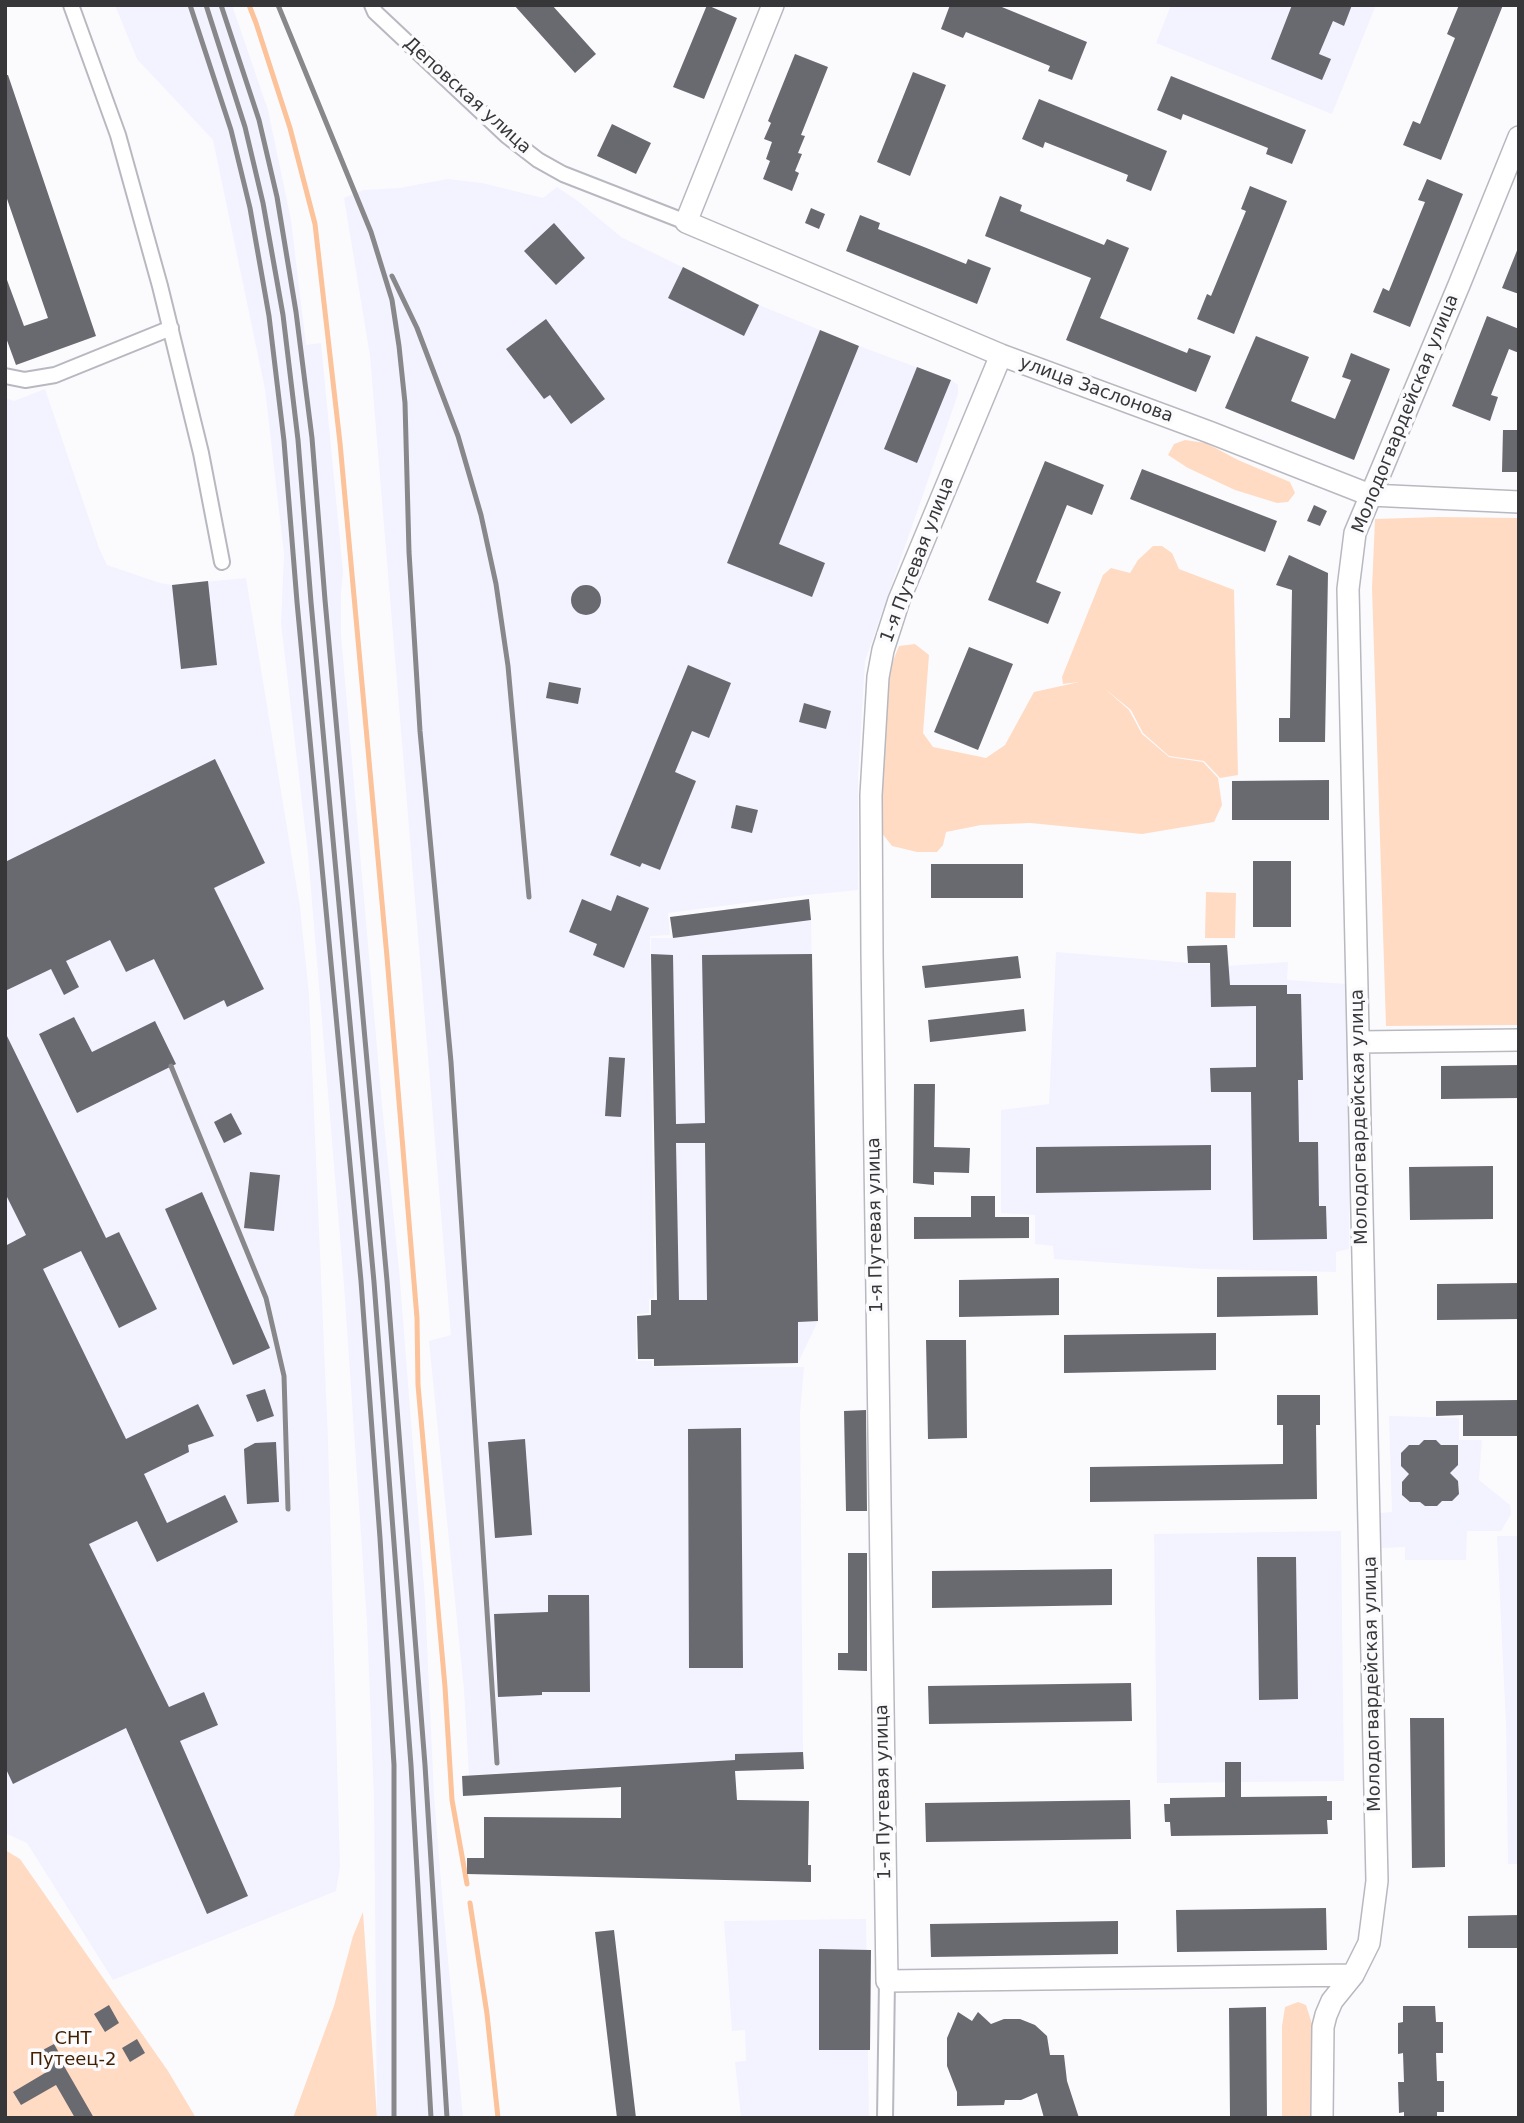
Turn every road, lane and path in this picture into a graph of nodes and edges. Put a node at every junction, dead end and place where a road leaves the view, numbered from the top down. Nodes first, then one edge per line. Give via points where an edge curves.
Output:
1 (71, 5) edge
2 (372, 5) edge
3 (773, 5) edge
4 (1519, 137) edge
5 (686, 222) junction
6 (171, 328) junction
7 (1001, 355) junction
8 (5, 376) edge
9 (1370, 495) junction
10 (1519, 502) edge
11 (222, 562) dead end
12 (1519, 1040) edge
13 (1359, 1042) junction
14 (1353, 1975) junction
15 (887, 1981) junction
16 (885, 2118) edge
17 (1322, 2118) edge

1 - 6 street via 118,135
2 - 5 street, Деповская улица via 538,160
3 - 5 street
4 - 9 street, Молодогвардейская улица
5 - 7 street, улица Заслонова
6 - 8 street via 55,374 25,380
6 - 11 street
7 - 9 street, улица Заслонова
7 - 15 street, 1-я Путевая улица via 899,600 878,677 871,795 872,940
9 - 10 street, улица Заслонова
9 - 13 street, Молодогвардейская улица via 1355,533 1348,589
12 - 13 street
13 - 14 street, Молодогвардейская улица via 1377,1881 1369,1942
14 - 15 street
14 - 17 street, Молодогвардейская улица via 1332,2001 1323,2027
15 - 16 street, 1-я Путевая улица

